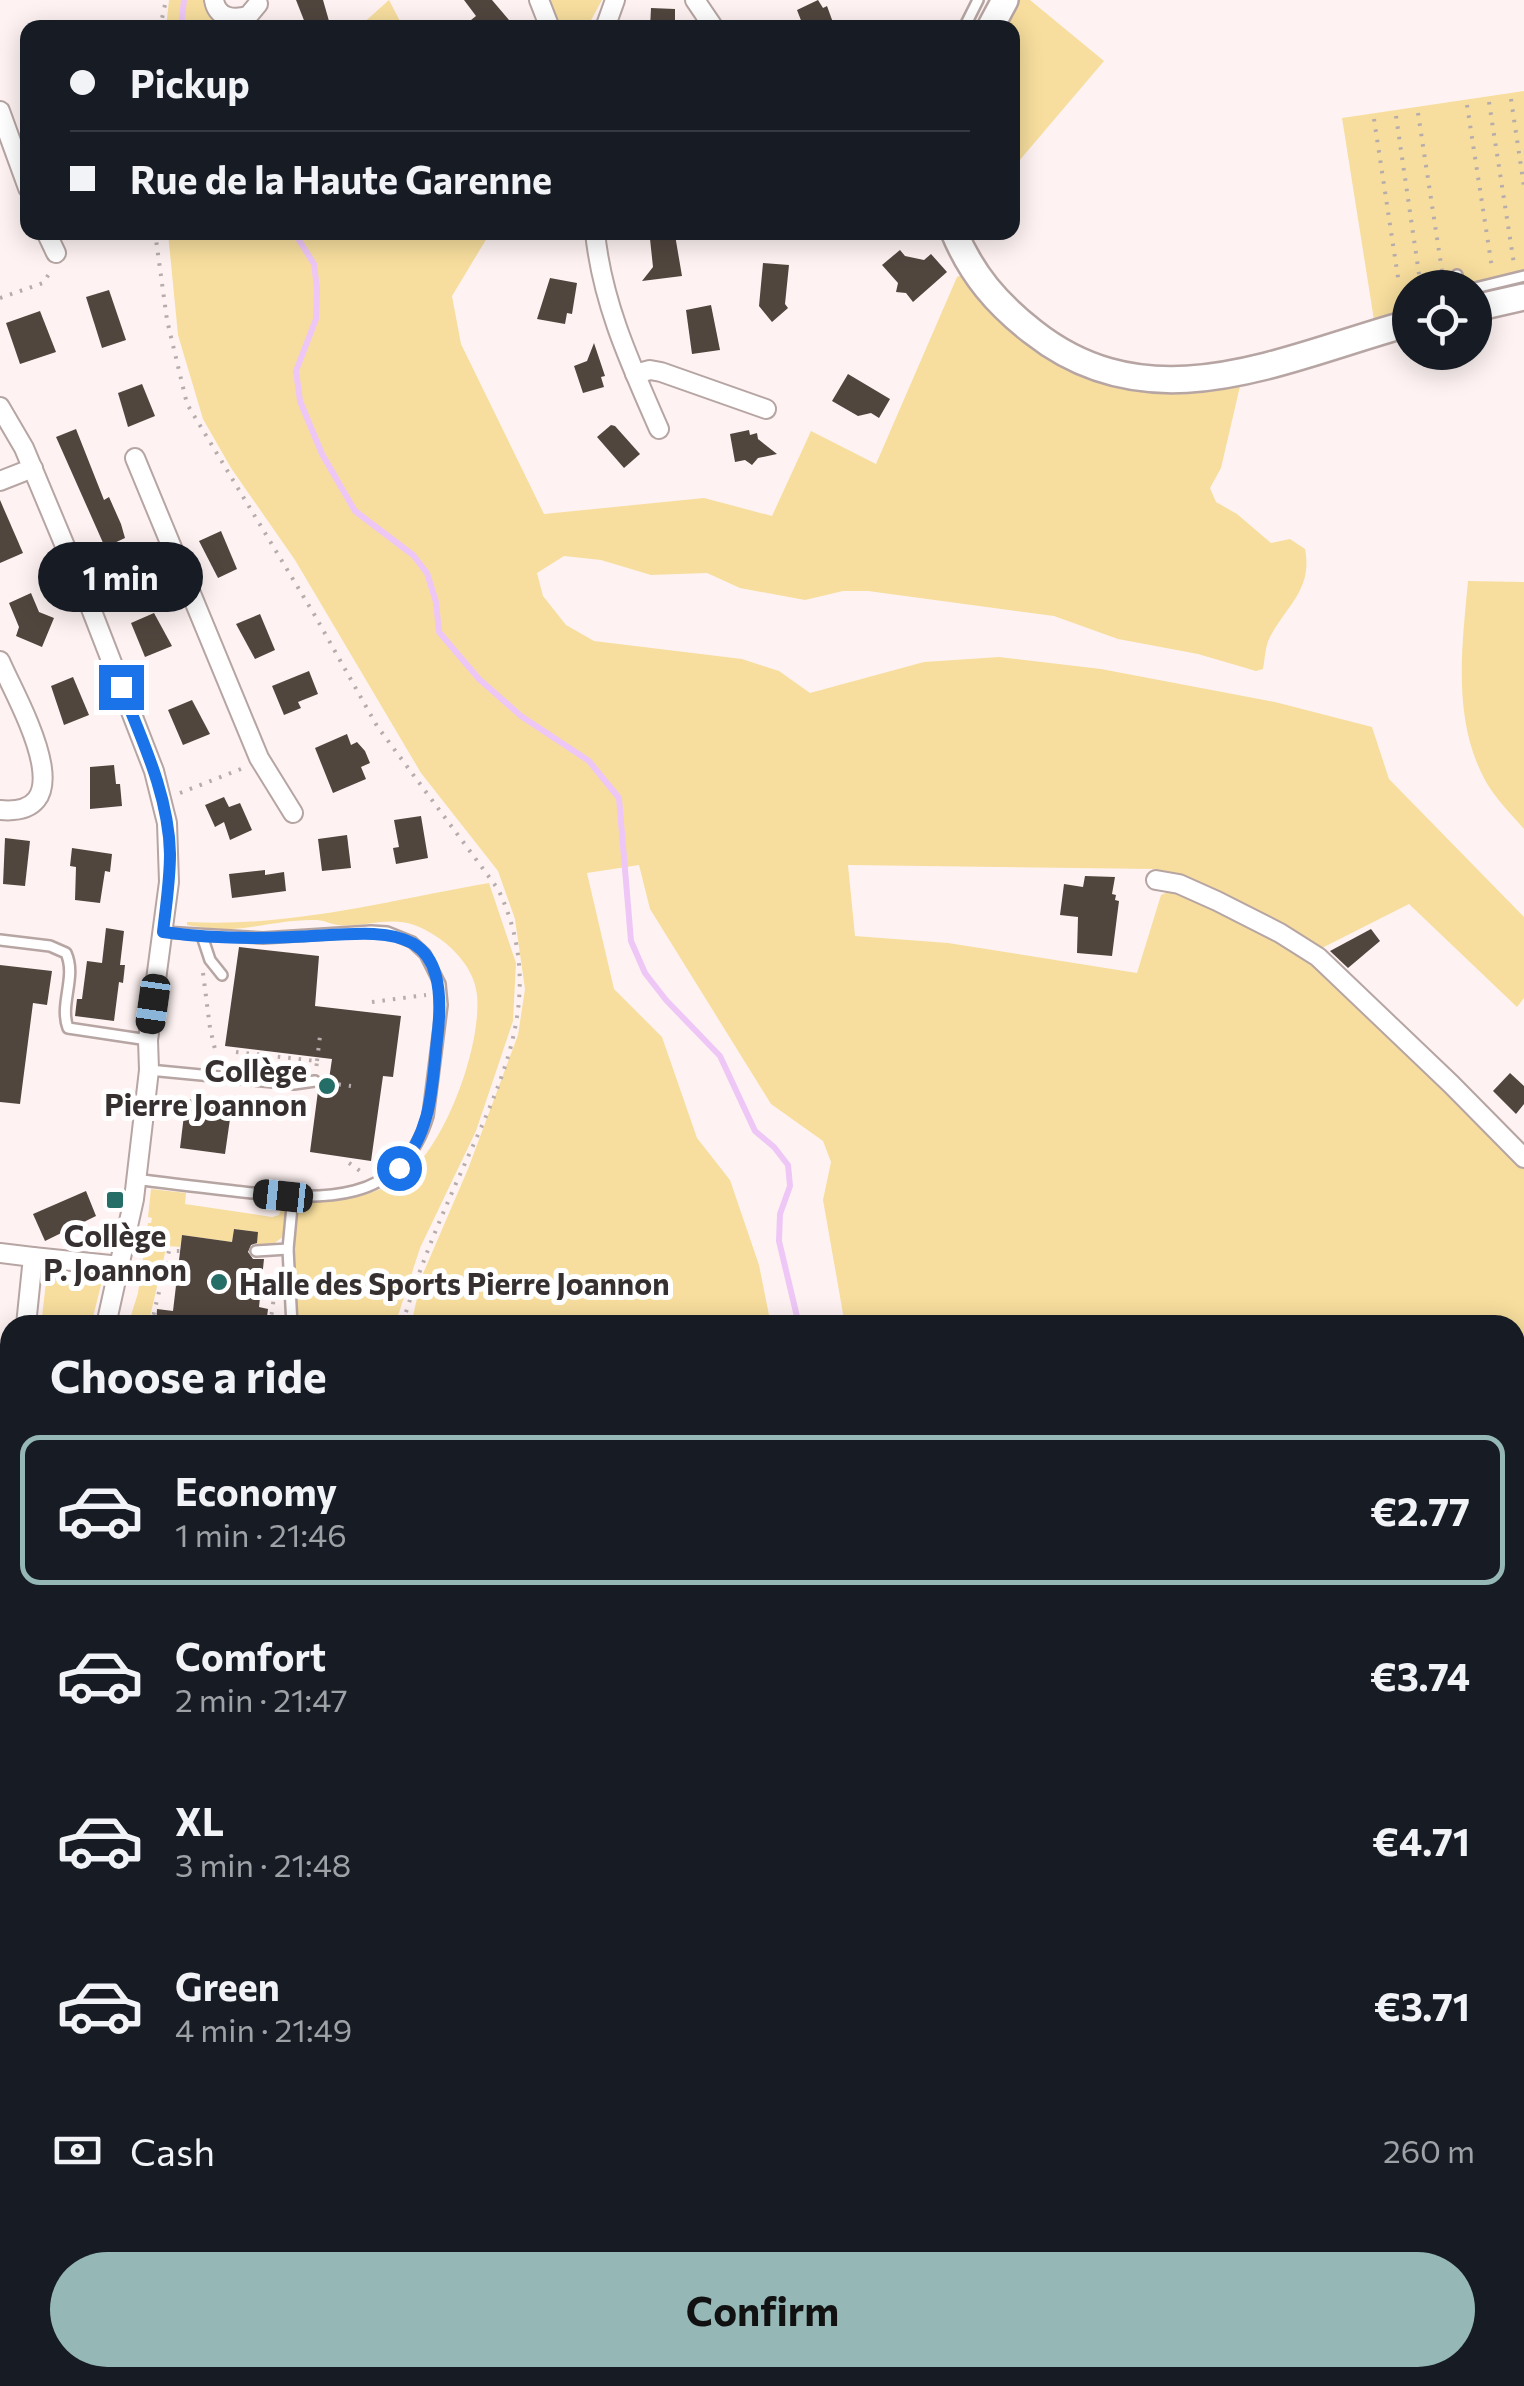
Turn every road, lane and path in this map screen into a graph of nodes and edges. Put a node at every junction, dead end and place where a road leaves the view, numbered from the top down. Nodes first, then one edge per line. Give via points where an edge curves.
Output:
1 (214, 0) edge
2 (261, 8) edge
3 (1511, 99) dead end
4 (1488, 102) dead end
5 (1467, 105) dead end
6 (0, 111) edge
7 (1418, 112) dead end
8 (1396, 116) dead end
9 (1374, 119) dead end
10 (20, 166) edge
11 (1524, 188) edge
12 (50, 240) edge
13 (156, 240) edge
14 (596, 240) edge
15 (958, 240) edge
16 (56, 253) joint
17 (1514, 264) dead end
18 (1492, 268) dead end
19 (1397, 270) edge
20 (1418, 270) edge
21 (1442, 270) edge
22 (1524, 276) edge
23 (1492, 284) edge
24 (1524, 297) edge
25 (0, 298) edge
26 (1492, 304) edge
27 (1392, 328) edge
28 (634, 374) junction
29 (0, 407) edge
30 (766, 409) dead end
31 (659, 429) dead end
32 (135, 458) dead end
33 (33, 468) junction
34 (0, 480) edge
35 (178, 562) junction
36 (88, 602) junction
37 (0, 661) edge
38 (261, 762) junction
39 (162, 800) junction
40 (0, 810) edge
41 (294, 812) dead end
42 (1156, 880) dead end
43 (163, 932) junction
44 (202, 936) junction
45 (0, 940) edge
46 (208, 954) junction
47 (222, 975) dead end
48 (440, 992) junction
49 (372, 1002) dead end
50 (320, 1036) dead end
51 (148, 1040) junction
52 (236, 1052) dead end
53 (317, 1062) junction
54 (149, 1070) junction
55 (224, 1076) junction
56 (314, 1081) joint
57 (337, 1084) dead end
58 (351, 1086) dead end
59 (1524, 1158) edge
60 (136, 1179) junction
61 (293, 1196) junction
62 (288, 1249) junction
63 (256, 1250) dead end
64 (180, 1251) dead end
65 (0, 1253) edge
66 (32, 1257) junction
67 (120, 1266) junction
68 (27, 1315) edge
69 (108, 1315) edge
70 (153, 1315) edge
71 (291, 1315) edge
72 (405, 1315) edge

1 - 2 street via 229,18
3 - 11 path
4 - 17 path
5 - 18 path
6 - 10 street
7 - 21 path
8 - 20 path
9 - 19 path
12 - 16 street
13 - 72 path via 187,404 377,726 498,890 520,955 516,1034 500,1086
14 - 28 street via 605,290
15 - 27 main road via 991,295 1046,343 1108,372 1147,380 1226,376
16 - 25 path via 46,281
22 - 23 lane
24 - 26 main road
28 - 30 street via 661,372
28 - 31 street
29 - 33 street
32 - 35 street
33 - 34 street
33 - 36 street
35 - 36 street
35 - 38 street
36 - 39 street
37 - 40 street via 45,770 35,802
38 - 39 path
38 - 41 street
39 - 43 street via 170,850
42 - 59 street via 1216,901 1318,958
43 - 44 lane
43 - 51 street
44 - 46 lane
44 - 48 lane via 387,932 424,954
45 - 51 lane via 66,953 68,1028
46 - 47 lane
46 - 55 path via 202,982
48 - 49 path
48 - 61 lane via 428,1116 414,1152 366,1188
50 - 53 path
51 - 54 street
52 - 53 path
53 - 56 path
54 - 55 lane
54 - 60 street
55 - 56 lane
57 - 58 path
60 - 61 lane
60 - 67 street
61 - 62 lane
62 - 63 lane
62 - 71 lane
64 - 70 path via 169,1251
65 - 66 street
66 - 67 street
66 - 68 street
67 - 69 street

